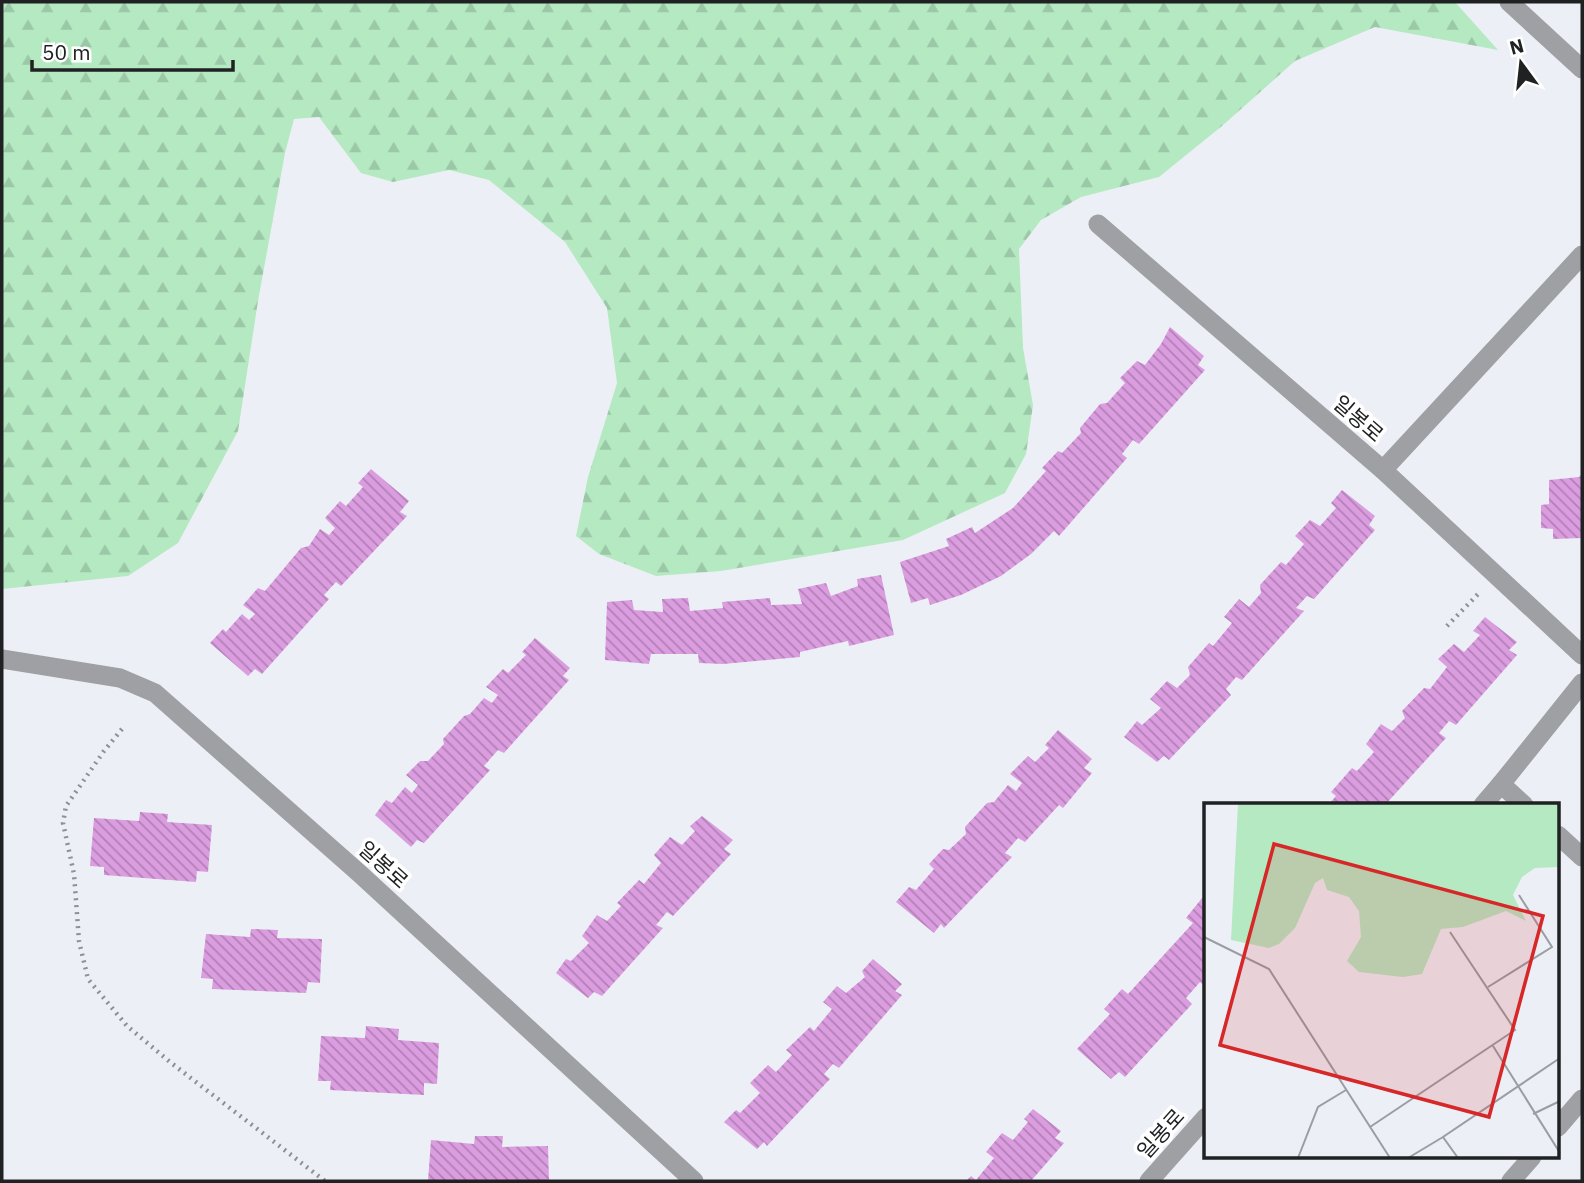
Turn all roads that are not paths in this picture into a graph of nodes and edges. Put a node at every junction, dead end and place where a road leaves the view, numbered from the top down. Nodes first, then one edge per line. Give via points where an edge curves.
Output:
1 (1509, 2) edge
2 (1582, 69) edge
3 (1098, 224) dead end
4 (1582, 255) edge
5 (1382, 470) junction
6 (1582, 655) edge
7 (2, 659) edge
8 (1582, 682) edge
9 (1501, 784) junction
10 (1485, 803) edge
11 (1522, 803) edge
12 (1560, 837) edge
13 (1582, 857) edge
14 (1582, 1099) edge
15 (1204, 1119) edge
16 (1560, 1125) edge
17 (1531, 1158) edge
18 (694, 1181) edge
19 (1149, 1181) edge
20 (1511, 1181) edge

1 - 2 street
3 - 5 street, 일봉로
4 - 5 street
5 - 6 street, 일봉로
7 - 18 street, 일봉로 via 120,678 155,693
8 - 9 street
9 - 10 street
9 - 11 street
12 - 13 street
14 - 16 street
15 - 19 street, 일봉로
17 - 20 street

